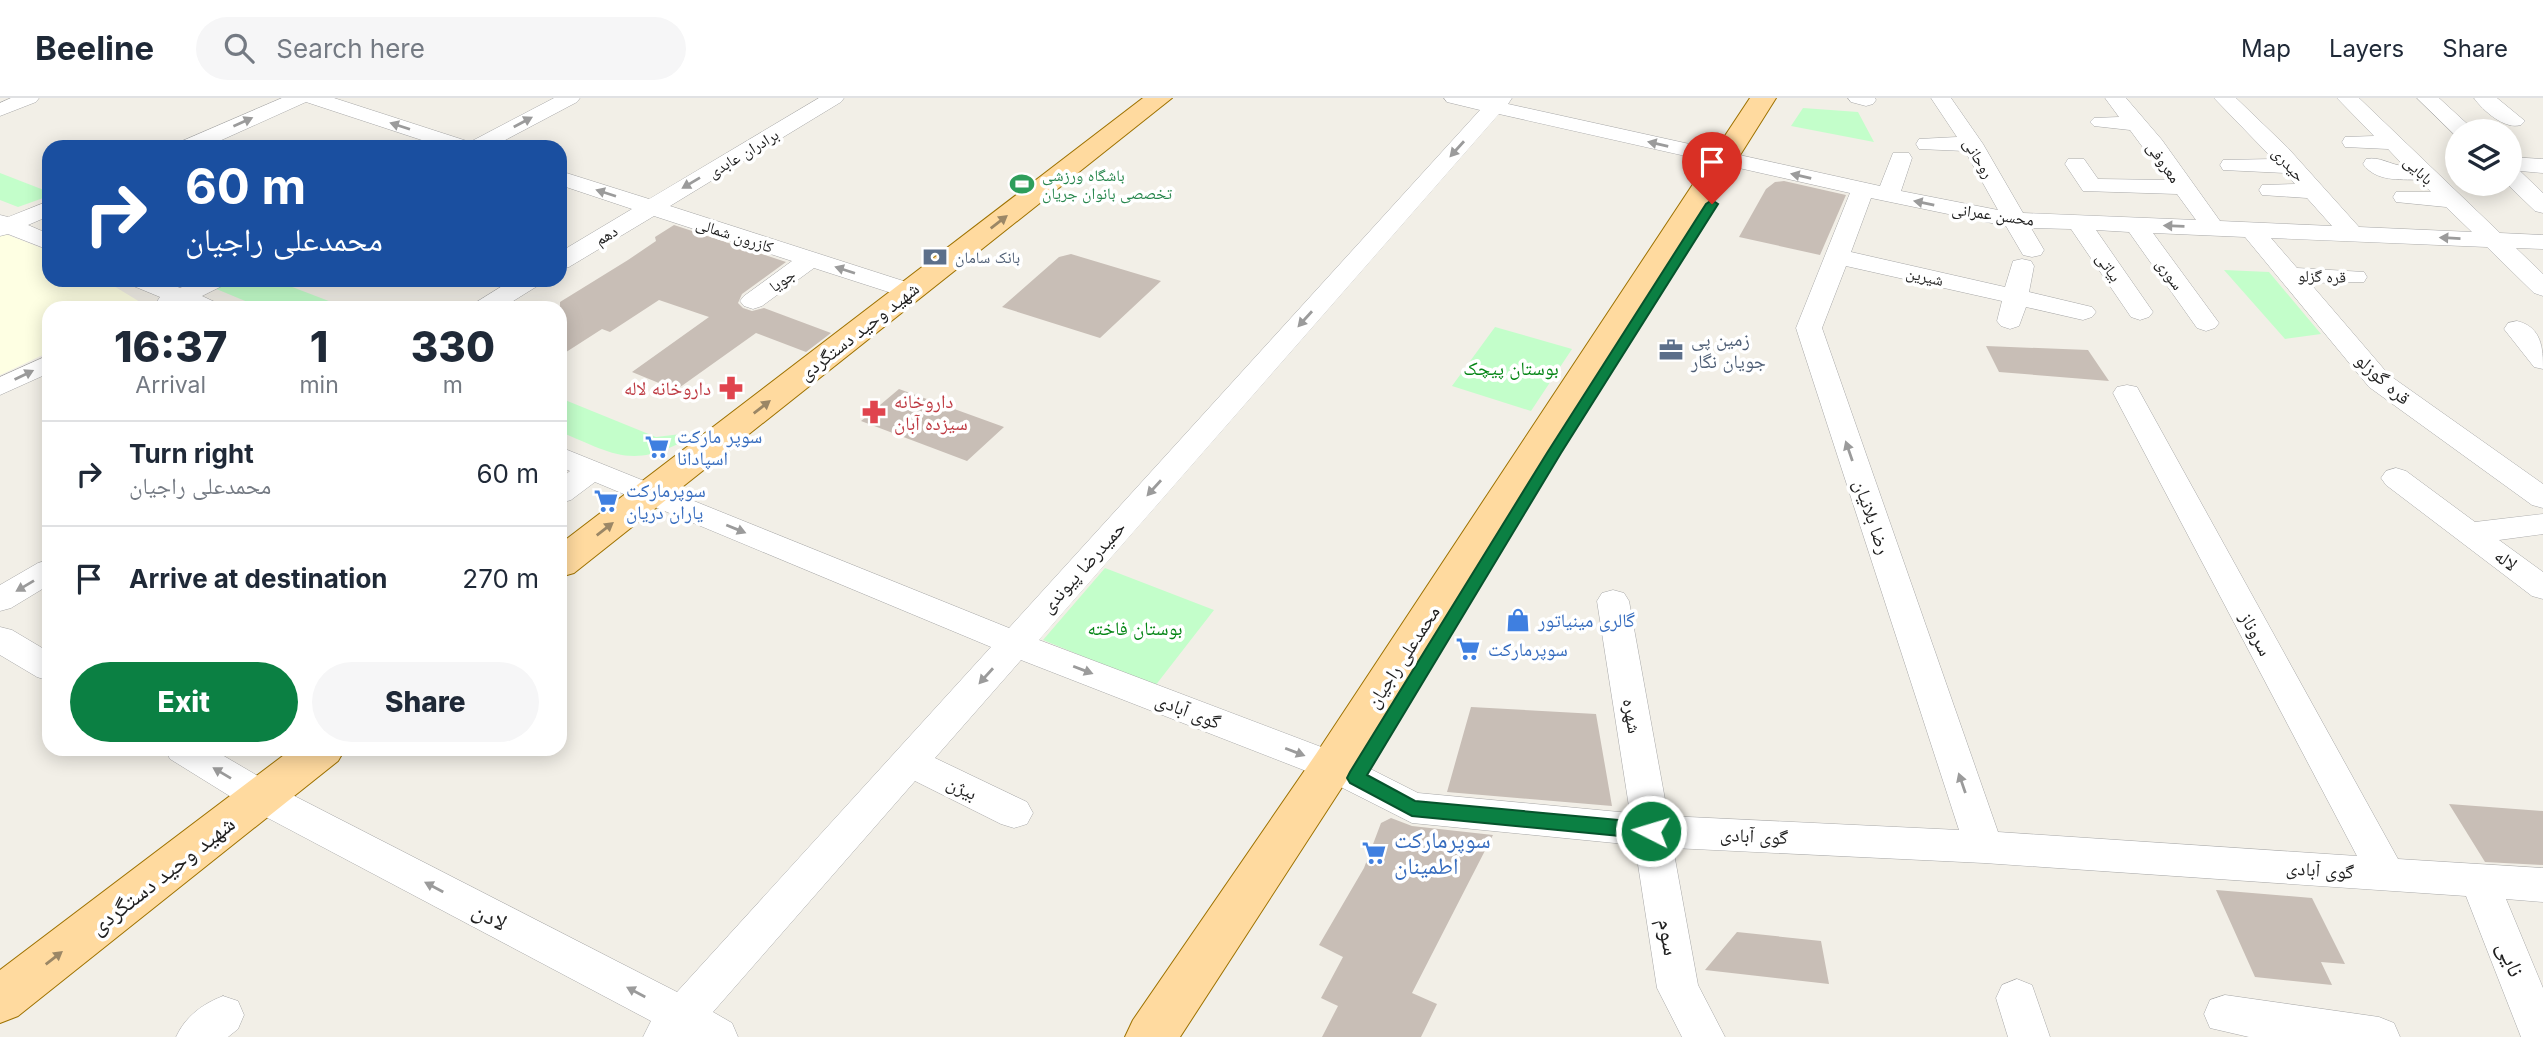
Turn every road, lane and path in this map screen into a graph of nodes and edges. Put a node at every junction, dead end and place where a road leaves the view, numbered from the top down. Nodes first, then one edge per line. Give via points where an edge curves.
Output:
1 (29, 98) edge
2 (299, 98) edge
3 (313, 98) edge
4 (570, 98) edge
5 (834, 98) edge
6 (1159, 98) edge
7 (1454, 98) edge
8 (1763, 98) edge
9 (1775, 98) edge
10 (1941, 98) edge
11 (2115, 98) edge
12 (2347, 98) edge
13 (2427, 98) edge
14 (2484, 98) edge
15 (1498, 102) edge
16 (2220, 106) edge
17 (0, 110) edge
18 (2241, 115) junction
19 (2266, 116) dead end
20 (2450, 119) edge
21 (2511, 119) edge
22 (2101, 122) dead end
23 (2137, 124) junction
24 (204, 140) edge
25 (443, 140) edge
26 (489, 140) edge
27 (2392, 143) junction
28 (1927, 144) dead end
29 (1972, 144) junction
30 (1901, 158) dead end
31 (2237, 158) dead end
32 (1732, 160) junction
33 (2286, 160) junction
34 (2076, 164) dead end
35 (2522, 165) edge
36 (2543, 166) edge
37 (2424, 174) junction
38 (567, 180) edge
39 (2522, 184) edge
40 (2183, 187) junction
41 (2270, 190) dead end
42 (2313, 191) junction
43 (1876, 192) junction
44 (2404, 197) dead end
45 (2538, 197) edge
46 (2450, 200) junction
47 (651, 207) junction
48 (42, 211) edge
49 (2015, 219) junction
50 (2078, 222) junction
51 (2135, 224) junction
52 (3, 226) edge
53 (2211, 227) junction
54 (2251, 229) junction
55 (2351, 233) junction
56 (42, 240) edge
57 (2492, 240) junction
58 (2543, 242) edge
59 (1835, 256) junction
60 (567, 258) edge
61 (811, 259) junction
62 (2289, 275) junction
63 (2355, 277) dead end
64 (150, 287) edge
65 (201, 287) edge
66 (518, 287) edge
67 (2543, 288) edge
68 (910, 291) junction
69 (170, 301) edge
70 (173, 301) edge
71 (496, 301) edge
72 (753, 301) dead end
73 (2013, 309) junction
74 (2140, 312) dead end
75 (2083, 313) dead end
76 (2206, 323) dead end
77 (2517, 329) dead end
78 (2543, 360) edge
79 (42, 366) edge
80 (0, 387) edge
81 (2127, 393) dead end
82 (567, 459) edge
83 (593, 470) junction
84 (2396, 478) dead end
85 (567, 488) edge
86 (650, 494) junction
87 (2543, 498) edge
88 (2543, 524) edge
89 (2469, 533) junction
90 (567, 559) edge
91 (42, 575) edge
92 (2543, 588) edge
93 (0, 600) edge
94 (1613, 601) dead end
95 (0, 639) edge
96 (1015, 644) junction
97 (42, 658) edge
98 (195, 756) edge
99 (314, 756) edge
100 (909, 762) junction
101 (1344, 772) junction
102 (262, 797) junction
103 (1014, 813) dead end
104 (1651, 831) junction
105 (1984, 847) junction
106 (2386, 874) junction
107 (2479, 881) junction
108 (2543, 885) edge
109 (2017, 998) dead end
110 (0, 1000) edge
111 (2225, 1014) dead end
112 (673, 1027) edge
113 (717, 1037) edge
114 (1151, 1037) edge
115 (1177, 1037) edge
116 (1704, 1037) edge
117 (2029, 1037) edge
118 (2379, 1037) edge
119 (2542, 1037) edge

1 - 17 street
24 -> 2 street
25 -> 3 street
26 -> 4 street
5 -> 47 street, برادران عابدی
68 -> 6 main road, شهید وحید دستگردی
7 - 15 street, محسن عمرانی
8 - 32 main road, محمدعلی راجیان
9 - 32 main road, محمدعلی راجیان
10 - 29 street, روحانی
11 - 23 street, معروفی
12 - 27 street, بابایی
13 - 20 street
14 - 21 street
32 -> 15 street, محسن عمرانی
15 -> 96 street, حمیدرضا پیوندی
16 - 18 street, حیدری
18 - 19 street
18 - 33 street, حیدری
22 - 23 street
23 - 40 street, معروفی
27 - 37 street, بابایی
27 - 37 street via 2359,147 2384,171
28 - 29 street
29 - 49 street, روحانی
30 - 43 street, رضا بلانیان
31 - 33 street
43 -> 32 street, محسن عمرانی
32 - 101 main road, محمدعلی راجیان via 1554,453
33 - 42 street, حیدری
34 - 40 street via 2091,186
35 - 36 street
37 - 46 street, بابایی
47 -> 38 street, کازرون شمالی
39 - 45 street
40 - 53 street, معروفی
41 - 42 street
42 - 55 street, حیدری
49 -> 43 street, محسن عمرانی
43 - 59 street, رضا بلانیان
44 - 46 street
46 - 57 street, بابایی
47 - 60 street, دهم
47 - 61 street, کازرون شمالی
48 - 52 street
49 - 50 street, محسن عمرانی
49 - 73 street, روحانی via 2027,258
50 - 51 street, محسن عمرانی
50 - 74 street, بیاتی
53 -> 51 street, محسن عمرانی
51 - 76 street, سوری
52 - 56 street
53 - 54 street, محسن عمرانی
54 - 55 street, محسن عمرانی
54 - 62 street, قره گوزلو
57 -> 55 street, محسن عمرانی
57 - 58 street, محسن عمرانی
57 - 67 street, بابایی
59 - 73 street, شیرین
105 -> 59 street, رضا بلانیان via 1812,343 1812,314
68 -> 61 street, کازرون شمالی
61 - 72 street, جویا
62 - 63 street, قره گزلو
62 - 87 street, قره گوزلو via 2379,381
64 - 69 street
65 - 70 street
66 - 71 street
86 -> 68 main road, شهید وحید دستگردی
73 - 75 street, شیرین
77 - 78 street
80 -> 79 street
81 - 106 street, سروناز
82 - 83 street, گوی آبادی
83 - 85 street
83 - 86 street, گوی آبادی
84 - 89 street, لاله
90 -> 86 main road, شهید وحید دستگردی
86 -> 96 street, گوی آبادی
88 - 89 street, لاله
89 - 92 street, لاله
91 -> 93 street
94 - 104 street, شهره
95 - 97 street
96 -> 100 street, حمیدرضا پیوندی
96 -> 101 street, گوی آبادی
102 -> 98 street, لادن
99 - 102 main road, شهید وحید دستگردی
100 - 103 street, بیژن
100 - 112 street, حمیدرضا پیوندی
101 - 104 street, گوی آبادی via 1412,808
101 - 114 main road, محمدعلی راجیان
101 - 115 main road, محمدعلی راجیان
110 -> 102 main road, شهید وحید دستگردی
112 -> 102 street, لادن
104 - 105 street, گوی آبادی
104 - 116 street, سوم via 1678,988
105 - 106 street, گوی آبادی
106 - 107 street, گوی آبادی
107 - 108 street, گوی آبادی
107 - 119 street, نایی
109 - 117 street
111 - 118 street
112 - 113 street, لادن

